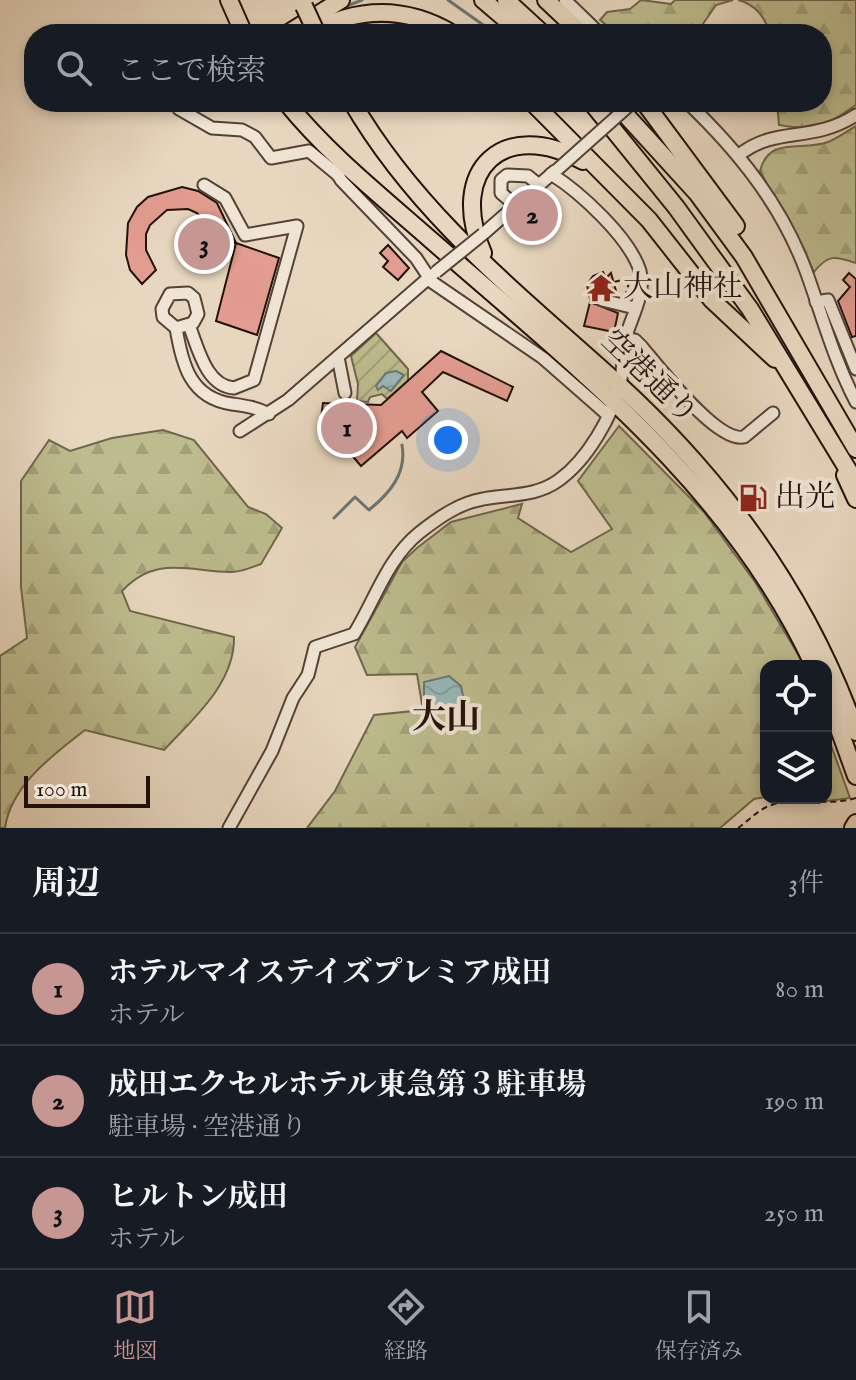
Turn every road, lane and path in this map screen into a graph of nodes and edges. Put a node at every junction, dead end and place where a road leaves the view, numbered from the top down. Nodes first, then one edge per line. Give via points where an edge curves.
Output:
1 (229, 0) edge
2 (341, 0) edge
3 (483, 0) edge
4 (506, 0) edge
5 (547, 0) edge
6 (565, 0) edge
7 (302, 3) edge
8 (240, 24) edge
9 (303, 24) edge
10 (312, 24) edge
11 (331, 24) edge
12 (434, 24) edge
13 (511, 24) edge
14 (532, 24) edge
15 (572, 24) edge
16 (590, 24) edge
17 (184, 112) edge
18 (294, 112) edge
19 (359, 112) edge
20 (542, 112) edge
21 (599, 112) edge
22 (622, 112) edge
23 (623, 112) edge
24 (651, 112) edge
25 (697, 112) edge
26 (856, 115) edge
27 (739, 155) junction
28 (341, 170) junction
29 (554, 172) junction
30 (604, 176) junction
31 (204, 185) dead end
32 (539, 185) junction
33 (515, 205) junction
34 (432, 274) junction
35 (498, 277) junction
36 (614, 282) dead end
37 (628, 288) dead end
38 (602, 300) dead end
39 (816, 302) junction
40 (635, 308) junction
41 (624, 345) junction
42 (338, 357) junction
43 (807, 363) junction
44 (856, 369) edge
45 (601, 370) junction
46 (345, 393) tunnel mouth
47 (803, 394) junction
48 (614, 401) junction
49 (856, 402) edge
50 (773, 413) dead end
51 (269, 414) junction
52 (240, 431) dead end
53 (828, 437) junction
54 (856, 446) edge
55 (856, 483) edge
56 (856, 499) edge
57 (811, 660) edge
58 (832, 710) edge
59 (856, 732) edge
60 (856, 776) edge
61 (856, 798) edge
62 (229, 828) edge
63 (738, 828) edge

1 - 8 highway
2 - 9 highway
3 - 13 highway
4 - 14 highway
5 - 15 highway
6 - 16 street
7 - 10 highway, bridge
11 - 12 highway via 385,12
17 - 28 street via 212,128 242,130 271,158 309,151
18 - 28 highway, 空港通り
19 - 35 highway, 空港通り via 414,189
20 - 30 highway
21 - 47 highway via 729,279
22 - 29 street, bridge
23 - 43 highway via 722,227 758,277
24 - 43 highway via 766,271
25 - 27 street
26 - 27 street via 828,131 763,139
27 - 39 street via 786,228
28 - 34 street
28 - 48 highway, 空港通り
29 - 32 street
29 - 40 street via 585,197 634,259 641,277
30 - 35 highway via 568,152 543,145 506,149 488,162 472,187 470,206 480,246
30 - 47 highway
31 - 51 street via 225,198 245,235 297,226 254,380 245,387 225,387 208,371 182,326 181,358 192,385 216,400
32 - 33 street
32 - 33 street via 517,174 501,180 501,193
33 - 34 street, bridge
34 - 42 street
34 - 48 street via 543,358
35 - 45 highway, 空港通り
36 - 37 path via 630,278
38 - 40 street
39 - 44 street via 828,300
39 - 49 street
40 - 41 street
41 - 45 street via 617,365
41 - 48 street
41 - 50 street via 635,340 730,437 744,437
42 - 46 street
42 - 51 street
43 - 54 highway
45 - 48 highway, 空港通り
47 - 53 highway
48 - 57 highway, 空港通り via 665,449 736,535
48 - 59 highway, 空港通り via 713,482 776,567 834,674
48 - 62 street via 558,481 520,496 461,505 398,553 354,634 315,647 308,675 272,751
51 - 52 street
53 - 55 highway
53 - 56 highway
58 - 60 highway
61 - 63 path via 833,805 785,802 766,807

